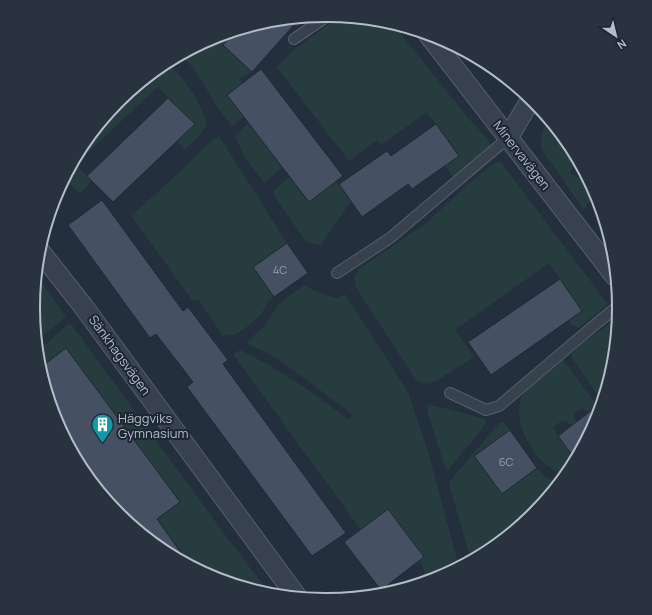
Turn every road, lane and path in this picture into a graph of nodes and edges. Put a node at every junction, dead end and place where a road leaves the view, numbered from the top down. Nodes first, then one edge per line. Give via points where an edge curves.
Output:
1 (318, 22) edge
2 (294, 39) dead end
3 (436, 44) edge
4 (527, 105) edge
5 (508, 138) junction
6 (45, 258) edge
7 (609, 268) edge
8 (337, 273) dead end
9 (612, 311) edge
10 (450, 393) dead end
11 (293, 591) edge

1 - 2 lane
3 - 5 street, Minervavägen
4 - 5 street
5 - 7 street, Minervavägen
5 - 8 lane via 390,238
6 - 11 street, Sänkhagsvägen via 84,306
9 - 10 lane via 499,406 486,410

